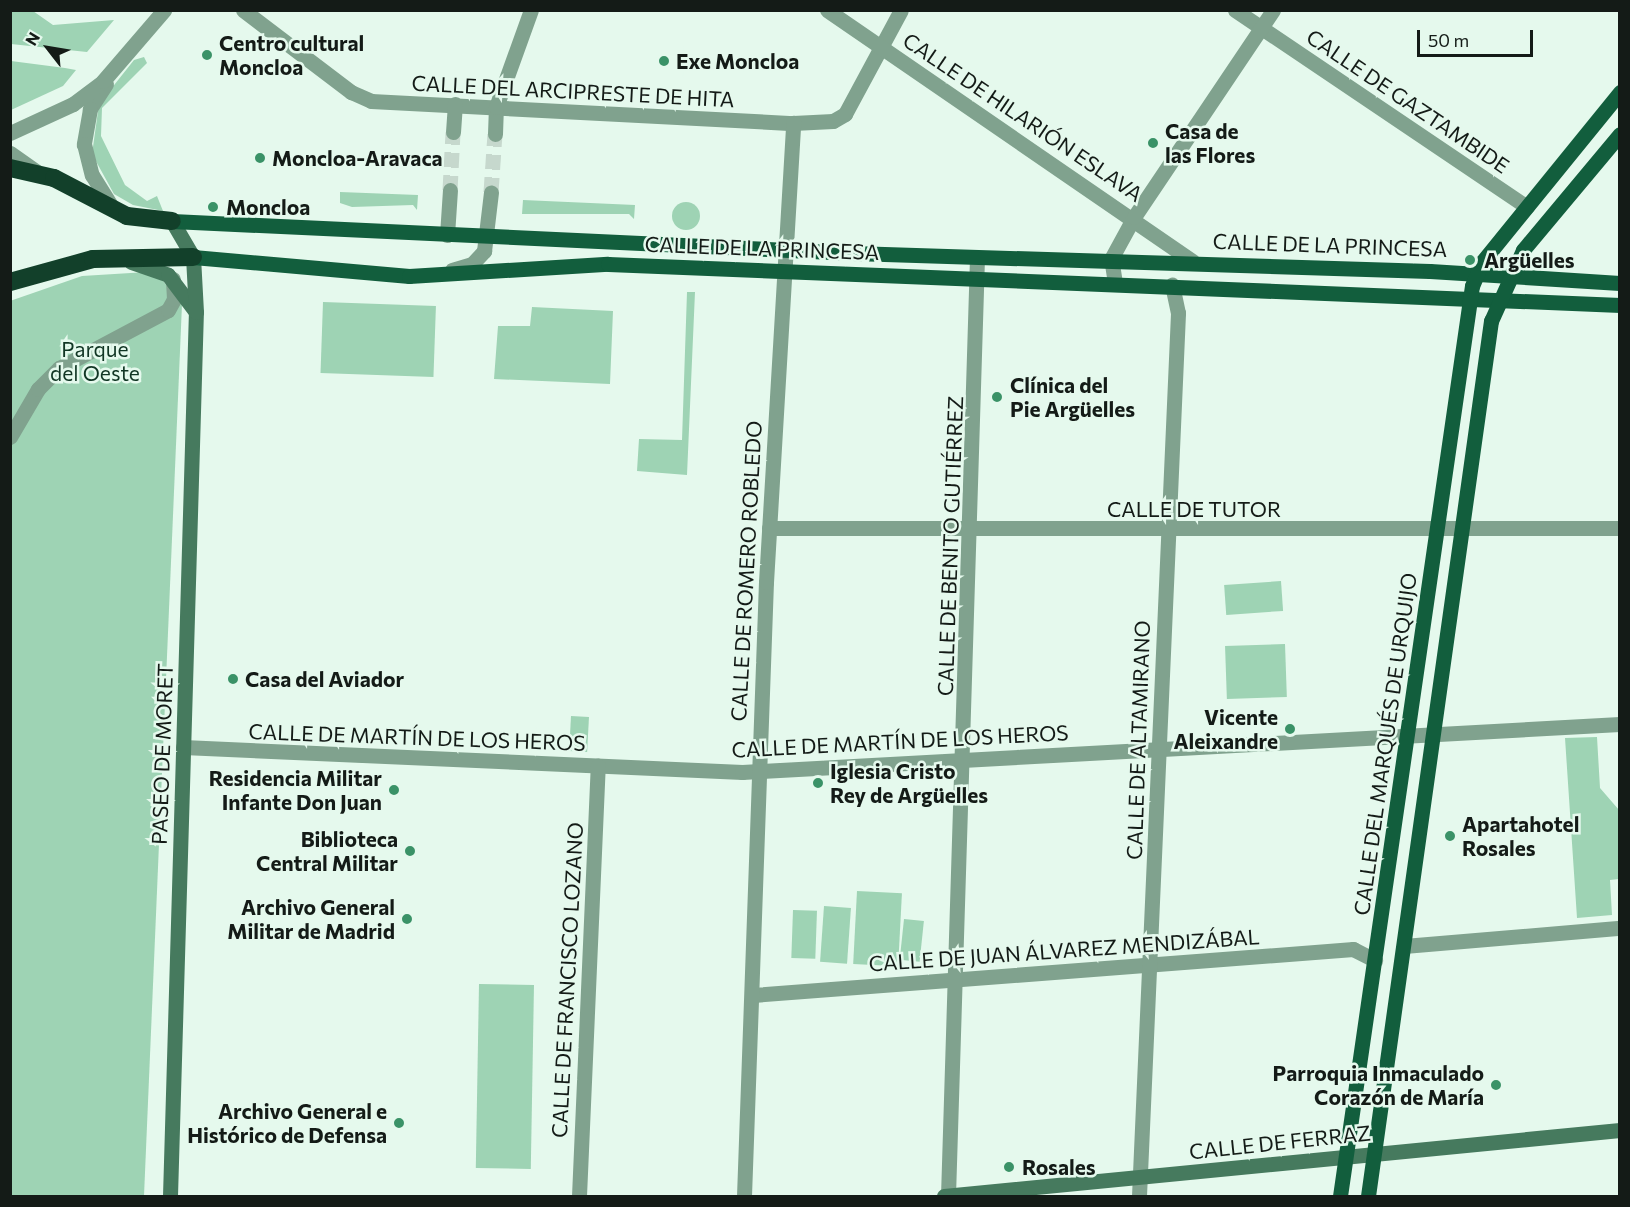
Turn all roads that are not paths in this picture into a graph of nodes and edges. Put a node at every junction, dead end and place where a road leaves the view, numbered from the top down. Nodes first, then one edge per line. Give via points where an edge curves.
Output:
1 (164, 10) edge
2 (243, 10) edge
3 (531, 10) edge
4 (827, 10) edge
5 (902, 10) edge
6 (1235, 10) edge
7 (1273, 10) edge
8 (1261, 28) junction
9 (881, 46) junction
10 (116, 69) junction
11 (1620, 92) edge
12 (455, 104) junction
13 (496, 107) junction
14 (793, 123) junction
15 (453, 132) tunnel mouth
16 (10, 133) edge
17 (495, 134) tunnel mouth
18 (1620, 134) edge
19 (10, 153) edge
20 (10, 168) edge
21 (36, 171) junction
22 (450, 190) tunnel mouth
23 (491, 192) tunnel mouth
24 (1527, 207) junction
25 (115, 211) junction
26 (1134, 218) junction
27 (172, 221) junction
28 (447, 235) junction
29 (487, 236) junction
30 (787, 249) junction
31 (120, 257) junction
32 (193, 257) junction
33 (977, 257) junction
34 (1111, 259) junction
35 (1193, 262) junction
36 (785, 272) junction
37 (1476, 274) junction
38 (409, 276) junction
39 (1507, 277) junction
40 (173, 279) junction
41 (980, 279) junction
42 (10, 282) edge
43 (1115, 283) junction
44 (1620, 283) edge
45 (1172, 285) junction
46 (1470, 297) junction
47 (1497, 299) junction
48 (1620, 305) edge
49 (196, 312) junction
50 (10, 437) edge
51 (769, 528) junction
52 (1461, 528) junction
53 (1620, 528) edge
54 (971, 529) junction
55 (1168, 530) junction
56 (1436, 531) junction
57 (1620, 724) edge
58 (1432, 734) junction
59 (1407, 736) junction
60 (183, 747) junction
61 (1159, 748) junction
62 (963, 759) junction
63 (598, 765) junction
64 (760, 771) junction
65 (1620, 928) edge
66 (1404, 945) junction
67 (1374, 960) junction
68 (1150, 964) junction
69 (956, 980) junction
70 (753, 995) junction
71 (1620, 1130) edge
72 (1374, 1153) junction
73 (1345, 1156) junction
74 (1140, 1176) junction
75 (947, 1196) edge
76 (170, 1197) edge
77 (579, 1197) edge
78 (744, 1197) edge
79 (1139, 1197) edge
80 (1340, 1197) edge
81 (1368, 1197) edge

1 - 10 street
2 - 12 street, CALLE DEL ARCIPRESTE DE HITA via 351,92 371,101
3 - 13 street
4 - 9 street, CALLE DE HILARIÓN ESLAVA
5 - 9 street, CALLE DEL ARCIPRESTE DE HITA
6 - 8 street, CALLE DE GAZTAMBIDE
7 - 8 street
8 - 24 street, CALLE DE GAZTAMBIDE
8 - 26 street
9 - 14 street, CALLE DEL ARCIPRESTE DE HITA via 845,114 833,121
9 - 26 street, CALLE DE HILARIÓN ESLAVA
10 - 16 street via 73,104
10 - 25 street via 90,109 84,144 92,175
11 - 24 main road
12 - 13 street, CALLE DEL ARCIPRESTE DE HITA
12 - 15 street
13 - 14 street, CALLE DEL ARCIPRESTE DE HITA
13 - 17 street
14 - 30 street, CALLE DE ROMERO ROBLEDO
18 - 39 main road
19 - 21 street
20 - 21 highway
21 - 25 highway, CALLE DE LA PRINCESA
22 - 28 street
23 - 29 street
24 - 37 main road
25 - 27 highway, CALLE DE LA PRINCESA
26 - 34 street
26 - 35 street, CALLE DE HILARIÓN ESLAVA
27 - 28 main road, CALLE DE LA PRINCESA
27 - 32 main road
28 - 29 main road, CALLE DE LA PRINCESA
29 - 30 main road, CALLE DE LA PRINCESA
29 - 38 street, CALLE DE LA PRINCESA via 484,251 472,264
30 - 33 main road, CALLE DE LA PRINCESA
30 - 36 street, CALLE DE ROMERO ROBLEDO
31 - 32 highway
31 - 40 main road
31 - 42 highway via 74,262
32 - 38 main road, CALLE DE LA PRINCESA
32 - 49 main road, PASEO DE MORET
33 - 34 main road, CALLE DE LA PRINCESA
33 - 41 street, CALLE DE BENITO GUTIÉRREZ
34 - 35 main road, CALLE DE LA PRINCESA
34 - 43 street
35 - 37 main road, CALLE DE LA PRINCESA
36 - 38 main road, CALLE DE LA PRINCESA via 608,264
36 - 41 main road, CALLE DE LA PRINCESA
36 - 51 street, CALLE DE ROMERO ROBLEDO
37 - 39 main road, CALLE DE LA PRINCESA
37 - 46 main road, CALLE DEL MARQUÉS DE URQUIJO
39 - 44 main road, CALLE DE LA PRINCESA
39 - 47 main road
40 - 49 main road
40 - 50 street via 175,295 168,310 59,368 38,389
41 - 43 main road, CALLE DE LA PRINCESA
41 - 54 street, CALLE DE BENITO GUTIÉRREZ
43 - 45 main road, CALLE DE LA PRINCESA
45 - 46 main road, CALLE DE LA PRINCESA
45 - 55 street, CALLE DE ALTAMIRANO via 1178,313
46 - 47 main road, CALLE DE LA PRINCESA
46 - 56 main road, CALLE DEL MARQUÉS DE URQUIJO
47 - 48 main road, CALLE DE LA PRINCESA
47 - 52 main road
49 - 60 main road, PASEO DE MORET
51 - 54 street, CALLE DE TUTOR
51 - 64 street, CALLE DE ROMERO ROBLEDO
52 - 53 street, CALLE DE TUTOR
52 - 56 street, CALLE DE TUTOR
52 - 58 main road
54 - 55 street, CALLE DE TUTOR
54 - 62 street, CALLE DE BENITO GUTIÉRREZ
55 - 56 street, CALLE DE TUTOR
55 - 61 street, CALLE DE ALTAMIRANO
56 - 59 main road, CALLE DEL MARQUÉS DE URQUIJO
57 - 58 street, CALLE DE MARTÍN DE LOS HEROS
58 - 59 street, CALLE DE MARTÍN DE LOS HEROS
58 - 66 main road
59 - 61 street, CALLE DE MARTÍN DE LOS HEROS
59 - 67 main road, CALLE DEL MARQUÉS DE URQUIJO
60 - 63 street, CALLE DE MARTÍN DE LOS HEROS
60 - 76 main road, PASEO DE MORET
61 - 62 street, CALLE DE MARTÍN DE LOS HEROS
61 - 68 street, CALLE DE ALTAMIRANO
62 - 64 street, CALLE DE MARTÍN DE LOS HEROS
62 - 69 street, CALLE DE BENITO GUTIÉRREZ
63 - 64 street, CALLE DE MARTÍN DE LOS HEROS
63 - 77 street, CALLE DE FRANCISCO LOZANO
64 - 70 street, CALLE DE ROMERO ROBLEDO
65 - 66 street
66 - 72 main road
67 - 68 street, CALLE DE JUAN ÁLVAREZ MENDIZÁBAL via 1353,949
67 - 73 main road, CALLE DEL MARQUÉS DE URQUIJO
68 - 69 street, CALLE DE JUAN ÁLVAREZ MENDIZÁBAL
68 - 74 street, CALLE DE ALTAMIRANO
69 - 70 street, CALLE DE JUAN ÁLVAREZ MENDIZÁBAL
69 - 75 street, CALLE DE BENITO GUTIÉRREZ
70 - 78 street, CALLE DE ROMERO ROBLEDO
71 - 72 main road, CALLE DE FERRAZ
72 - 73 main road, CALLE DE FERRAZ
72 - 81 main road
73 - 74 main road, CALLE DE FERRAZ
73 - 80 main road, CALLE DEL MARQUÉS DE URQUIJO
74 - 75 main road, CALLE DE FERRAZ
74 - 79 street, CALLE DE ALTAMIRANO

